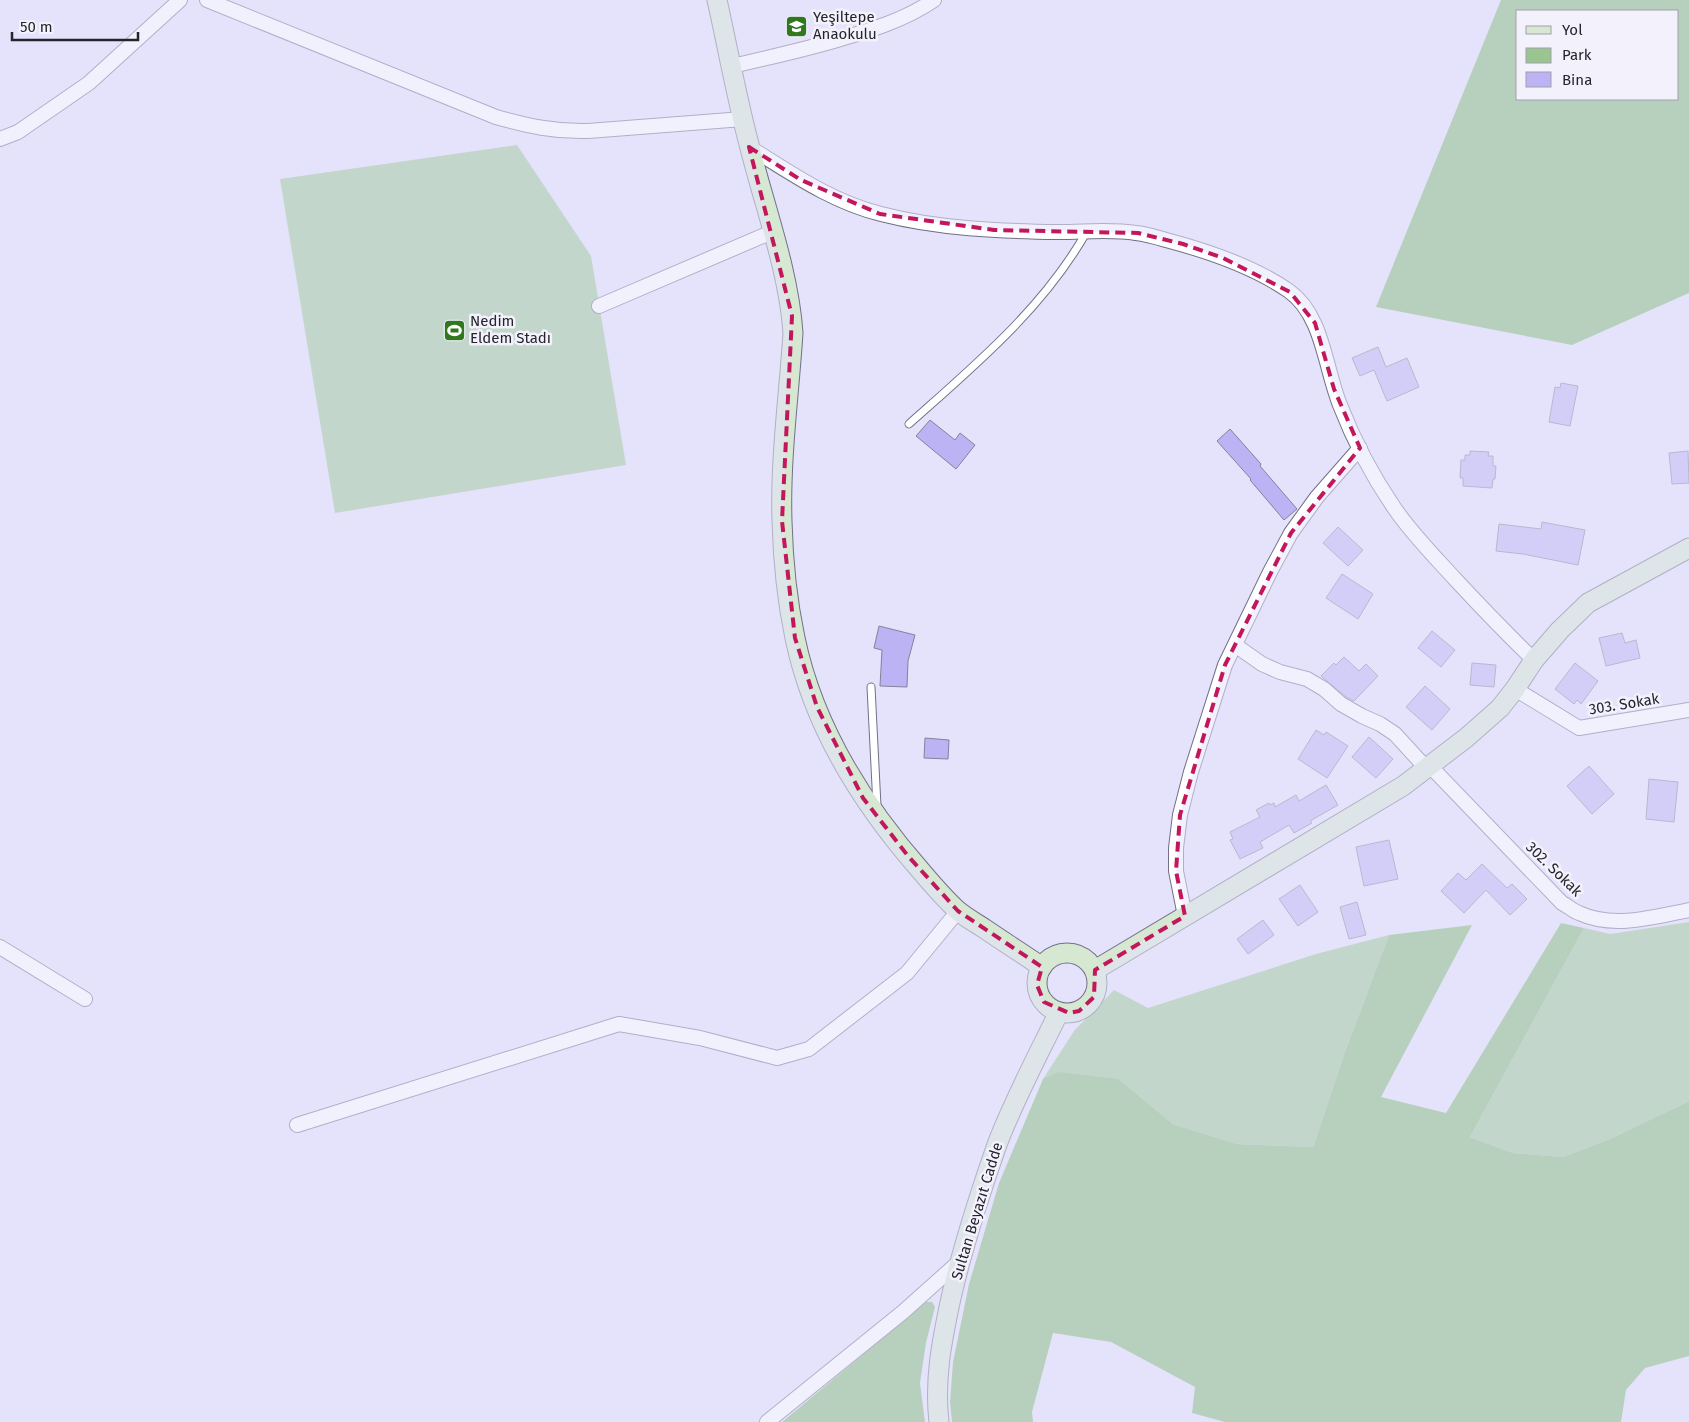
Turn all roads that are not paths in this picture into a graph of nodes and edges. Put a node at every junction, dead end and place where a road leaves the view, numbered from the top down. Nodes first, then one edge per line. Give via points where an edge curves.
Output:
1 (180, 0) edge
2 (207, 0) edge
3 (717, 0) edge
4 (934, 0) edge
5 (732, 66) junction
6 (743, 120) junction
7 (0, 139) edge
8 (749, 147) junction
9 (1088, 231) junction
10 (772, 232) junction
11 (600, 306) dead end
12 (909, 424) dead end
13 (1360, 448) junction
14 (1689, 548) edge
15 (1235, 645) junction
16 (1534, 660) junction
17 (870, 687) dead end
18 (1516, 689) junction
19 (1689, 710) edge
20 (1429, 768) junction
21 (877, 818) junction
22 (1689, 910) edge
23 (958, 911) junction
24 (1185, 916) junction
25 (0, 947) edge
26 (1042, 967) junction
27 (1095, 970) junction
28 (85, 998) dead end
29 (1060, 1012) junction
30 (297, 1125) dead end
31 (960, 1261) junction
32 (768, 1422) edge
33 (939, 1422) edge

1 - 7 street via 90,83 18,132
2 - 6 street via 487,114 534,128 564,132
3 - 5 street
4 - 5 street via 907,16 862,33
5 - 6 street
6 - 8 street
8 - 9 street via 801,180 845,202 880,214 994,230
8 - 10 street
9 - 12 lane via 1074,255 1016,326
9 - 13 street via 1138,233 1183,244 1223,258 1290,292 1315,323 1334,390
10 - 11 street
10 - 21 street via 788,290 793,333 782,521 788,601 804,672 817,707 863,798
13 - 15 street via 1317,497 1291,533
13 - 16 street via 1376,480 1421,543
14 - 16 street via 1588,603
15 - 20 street, 302. Sokak via 1262,664 1307,679 1341,704 1380,724 1395,734
15 - 24 street via 1225,665 1180,815 1176,872
16 - 18 street
17 - 21 lane
18 - 19 street, 303. Sokak via 1578,728
18 - 20 street via 1483,724
20 - 22 street, 302. Sokak via 1562,903 1578,913 1604,920 1620,920
20 - 24 street
21 - 23 street
23 - 26 street
23 - 30 street via 907,973 809,1049 778,1058 700,1038 619,1024
24 - 27 street
25 - 28 street
26 - 27 street via 1053,956 1068,953 1083,958
26 - 29 street via 1038,975 1039,994 1044,1002
27 - 29 street via 1097,988 1088,1005 1079,1011
29 - 31 street, Sultan Beyazıt Cadde via 998,1142
31 - 32 street
31 - 33 street, Sultan Beyazıt Cadde via 939,1361 936,1396

